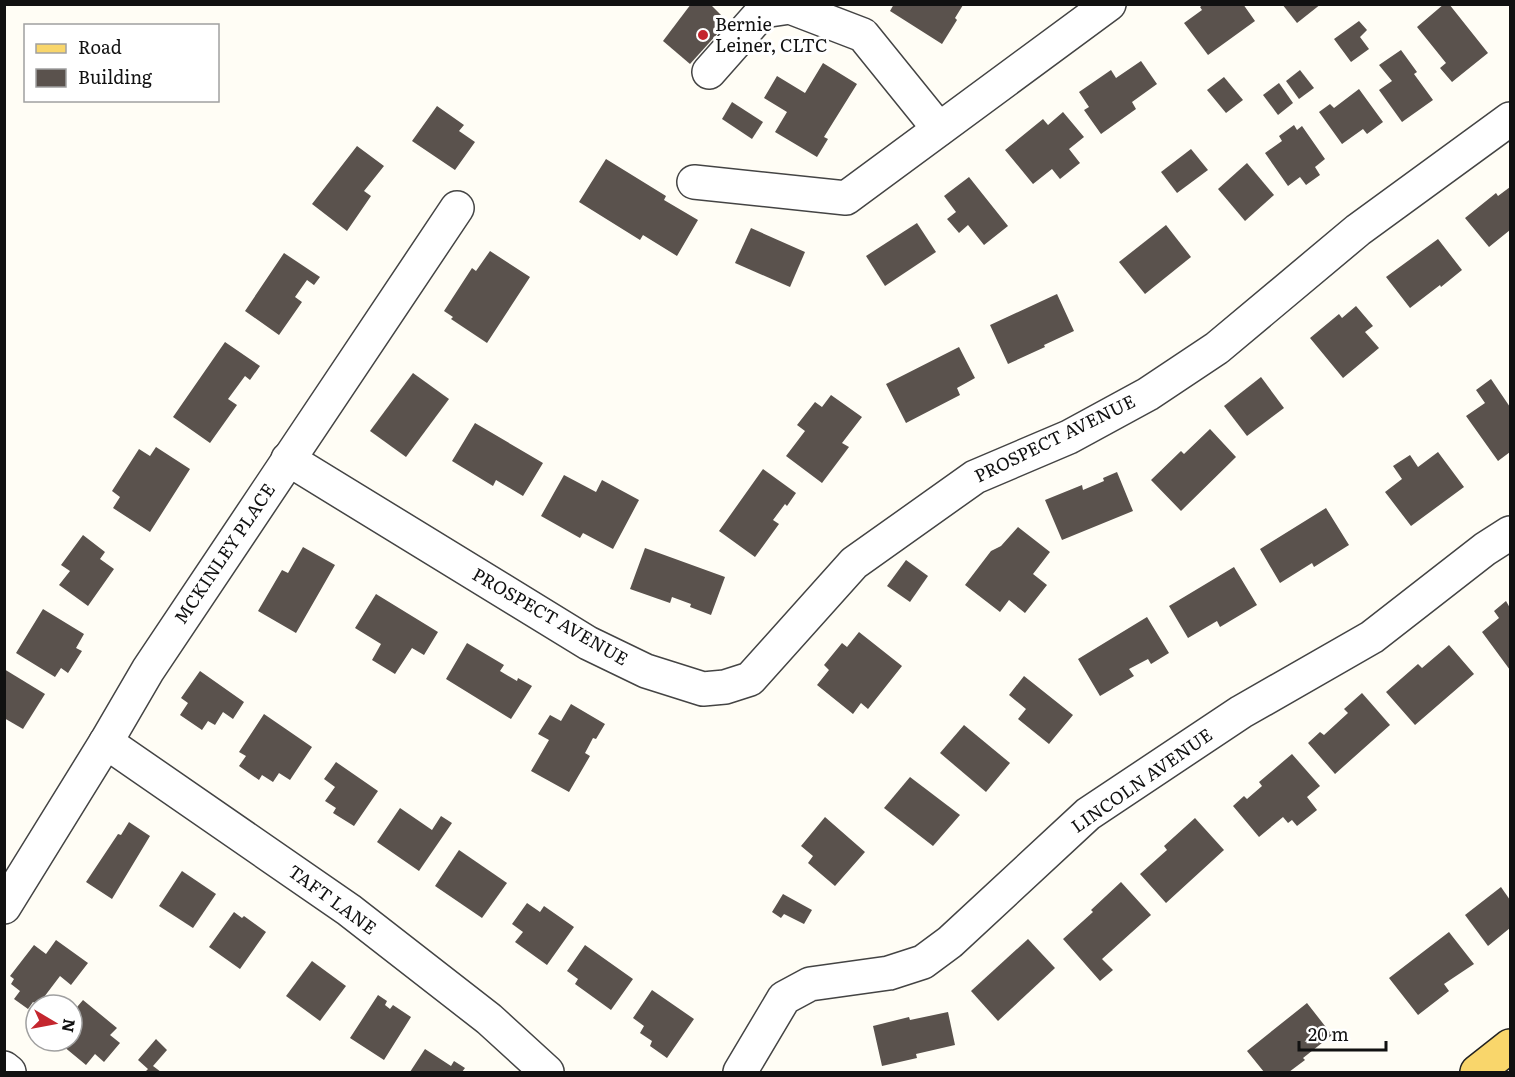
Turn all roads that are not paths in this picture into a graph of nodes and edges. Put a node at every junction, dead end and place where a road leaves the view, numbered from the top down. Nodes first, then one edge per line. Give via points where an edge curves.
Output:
1 (1109, 4) edge
2 (709, 72) dead end
3 (1510, 119) edge
4 (939, 129) junction
5 (694, 182) dead end
6 (457, 208) dead end
7 (288, 459) junction
8 (1510, 533) edge
9 (106, 742) junction
10 (4, 907) edge
11 (1510, 1046) edge
12 (4, 1068) edge
13 (9, 1072) edge
14 (547, 1072) edge
15 (740, 1072) edge
16 (1478, 1072) edge

1 - 4 street
2 - 4 street via 763,11 790,7 863,35
3 - 7 street, PROSPECT AVENUE via 1358,230 1217,348 1148,394 1069,436 975,477 863,556 750,679 724,687 703,689 646,672 588,643
4 - 5 street via 846,198
6 - 7 street, MCKINLEY PLACE
7 - 9 street, MCKINLEY PLACE via 148,670
8 - 15 street, LINCOLN AVENUE via 1372,637 1241,712 1088,814 950,942 922,962 889,973 810,984 784,998
9 - 10 street, MCKINLEY PLACE
9 - 14 street, TAFT LANE via 349,910 489,1019
11 - 16 main road
12 - 13 street

